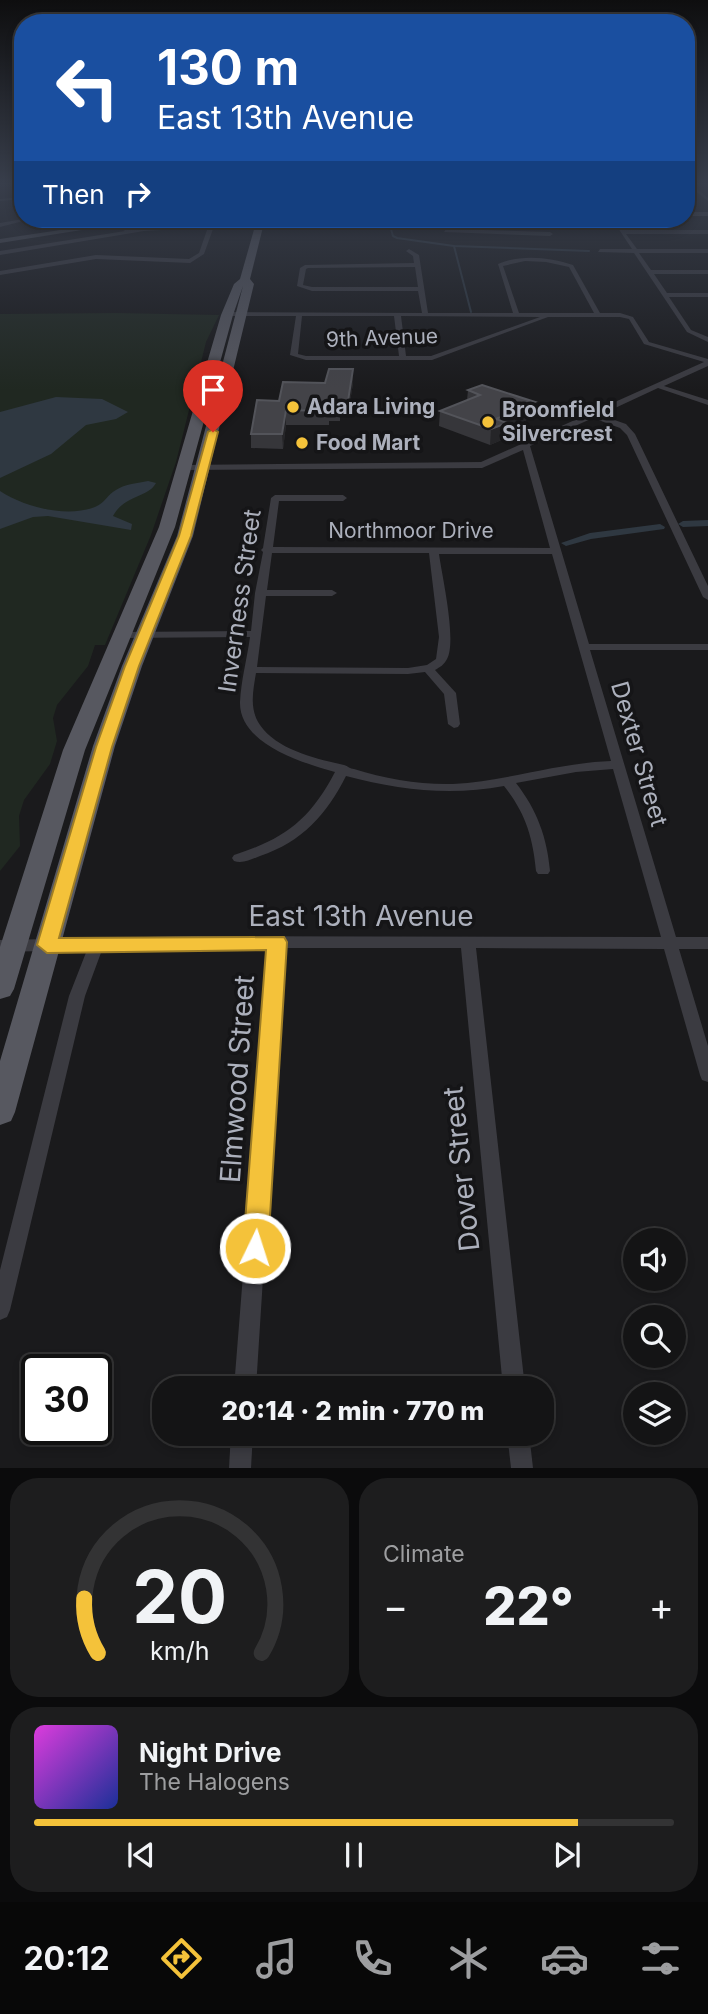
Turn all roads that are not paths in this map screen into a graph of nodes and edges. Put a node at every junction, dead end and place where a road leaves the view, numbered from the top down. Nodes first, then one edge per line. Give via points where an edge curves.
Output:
1 (201, 254) edge
2 (252, 254) edge
3 (414, 254) edge
4 (638, 254) edge
5 (418, 265) junction
6 (649, 272) junction
7 (708, 272) edge
8 (0, 273) edge
9 (421, 289) junction
10 (665, 295) junction
11 (708, 295) edge
12 (235, 314) junction
13 (299, 314) junction
14 (397, 314) junction
15 (425, 314) junction
16 (517, 315) junction
17 (546, 315) junction
18 (598, 315) junction
19 (708, 340) edge
20 (403, 359) junction
21 (708, 362) edge
22 (658, 386) junction
23 (708, 403) edge
24 (596, 416) junction
25 (526, 447) junction
26 (195, 467) junction
27 (275, 498) joint
28 (343, 498) dead end
29 (266, 550) junction
30 (434, 551) junction
31 (557, 551) junction
32 (260, 593) junction
33 (332, 593) dead end
34 (708, 597) edge
35 (255, 634) junction
36 (132, 635) junction
37 (585, 647) junction
38 (708, 647) edge
39 (427, 668) junction
40 (250, 670) junction
41 (454, 724) dead end
42 (308, 760) joint
43 (619, 765) junction
44 (343, 769) junction
45 (506, 780) junction
46 (239, 858) dead end
47 (543, 870) dead end
48 (277, 942) junction
49 (97, 943) junction
50 (468, 943) junction
51 (670, 943) junction
52 (708, 943) edge
53 (47, 945) junction
54 (7, 946) edge
55 (0, 989) edge
56 (708, 1075) edge
57 (0, 1112) edge
58 (0, 1310) edge
59 (246, 1376) edge
60 (513, 1376) edge
61 (241, 1446) edge
62 (519, 1446) edge
63 (240, 1468) edge
64 (522, 1468) edge

1 - 8 street via 193,261 124,255
2 - 12 main road via 245,280 249,284
3 - 5 street
4 - 6 street
5 - 9 street
5 - 9 street via 307,266 300,286
6 - 7 street
6 - 10 street
9 - 15 street
10 - 11 street
10 - 19 street via 689,331
12 - 13 street
12 - 26 main road
13 - 14 street
13 - 20 street, 9th Avenue via 295,357
14 - 15 street
14 - 20 street
15 - 16 street
16 - 17 street
16 - 18 street via 500,265 511,261 571,266
17 - 18 street
17 - 20 street, 9th Avenue via 446,355
18 - 21 street via 627,316 646,343
21 - 22 street
22 - 23 street
22 - 24 street
24 - 25 street
24 - 34 street via 631,434
25 - 26 street via 470,466
25 - 31 street, Dexter Street
26 - 36 main road via 185,536
27 - 28 street
27 - 29 street, Inverness Street
29 - 30 street, Northmoor Drive
29 - 32 street, Inverness Street
30 - 31 street, Northmoor Drive
30 - 39 street via 444,649 439,662
31 - 37 street, Dexter Street
32 - 33 street
32 - 35 street, Inverness Street
35 - 36 street
35 - 40 street, Inverness Street
36 - 53 main road
36 - 54 main road via 74,750
37 - 38 street
37 - 43 street, Dexter Street
39 - 40 street
39 - 41 street via 450,692
40 - 42 street, Inverness Street via 246,704 254,726 275,746
42 - 44 street
43 - 45 street via 577,766
43 - 51 street, Dexter Street
44 - 45 street via 428,787 474,787
44 - 46 street via 321,810 307,825 288,840
45 - 47 street via 537,825
48 - 49 street, East 13th Avenue
48 - 50 street, East 13th Avenue
48 - 59 street, Elmwood Street
49 - 53 street, East 13th Avenue
49 - 58 street via 77,996
50 - 51 street, East 13th Avenue
50 - 60 street, Dover Street
51 - 52 street, East 13th Avenue
51 - 56 street, Dexter Street
53 - 54 street, East 13th Avenue
53 - 57 main road
54 - 55 main road
61 - 63 street
62 - 64 street

